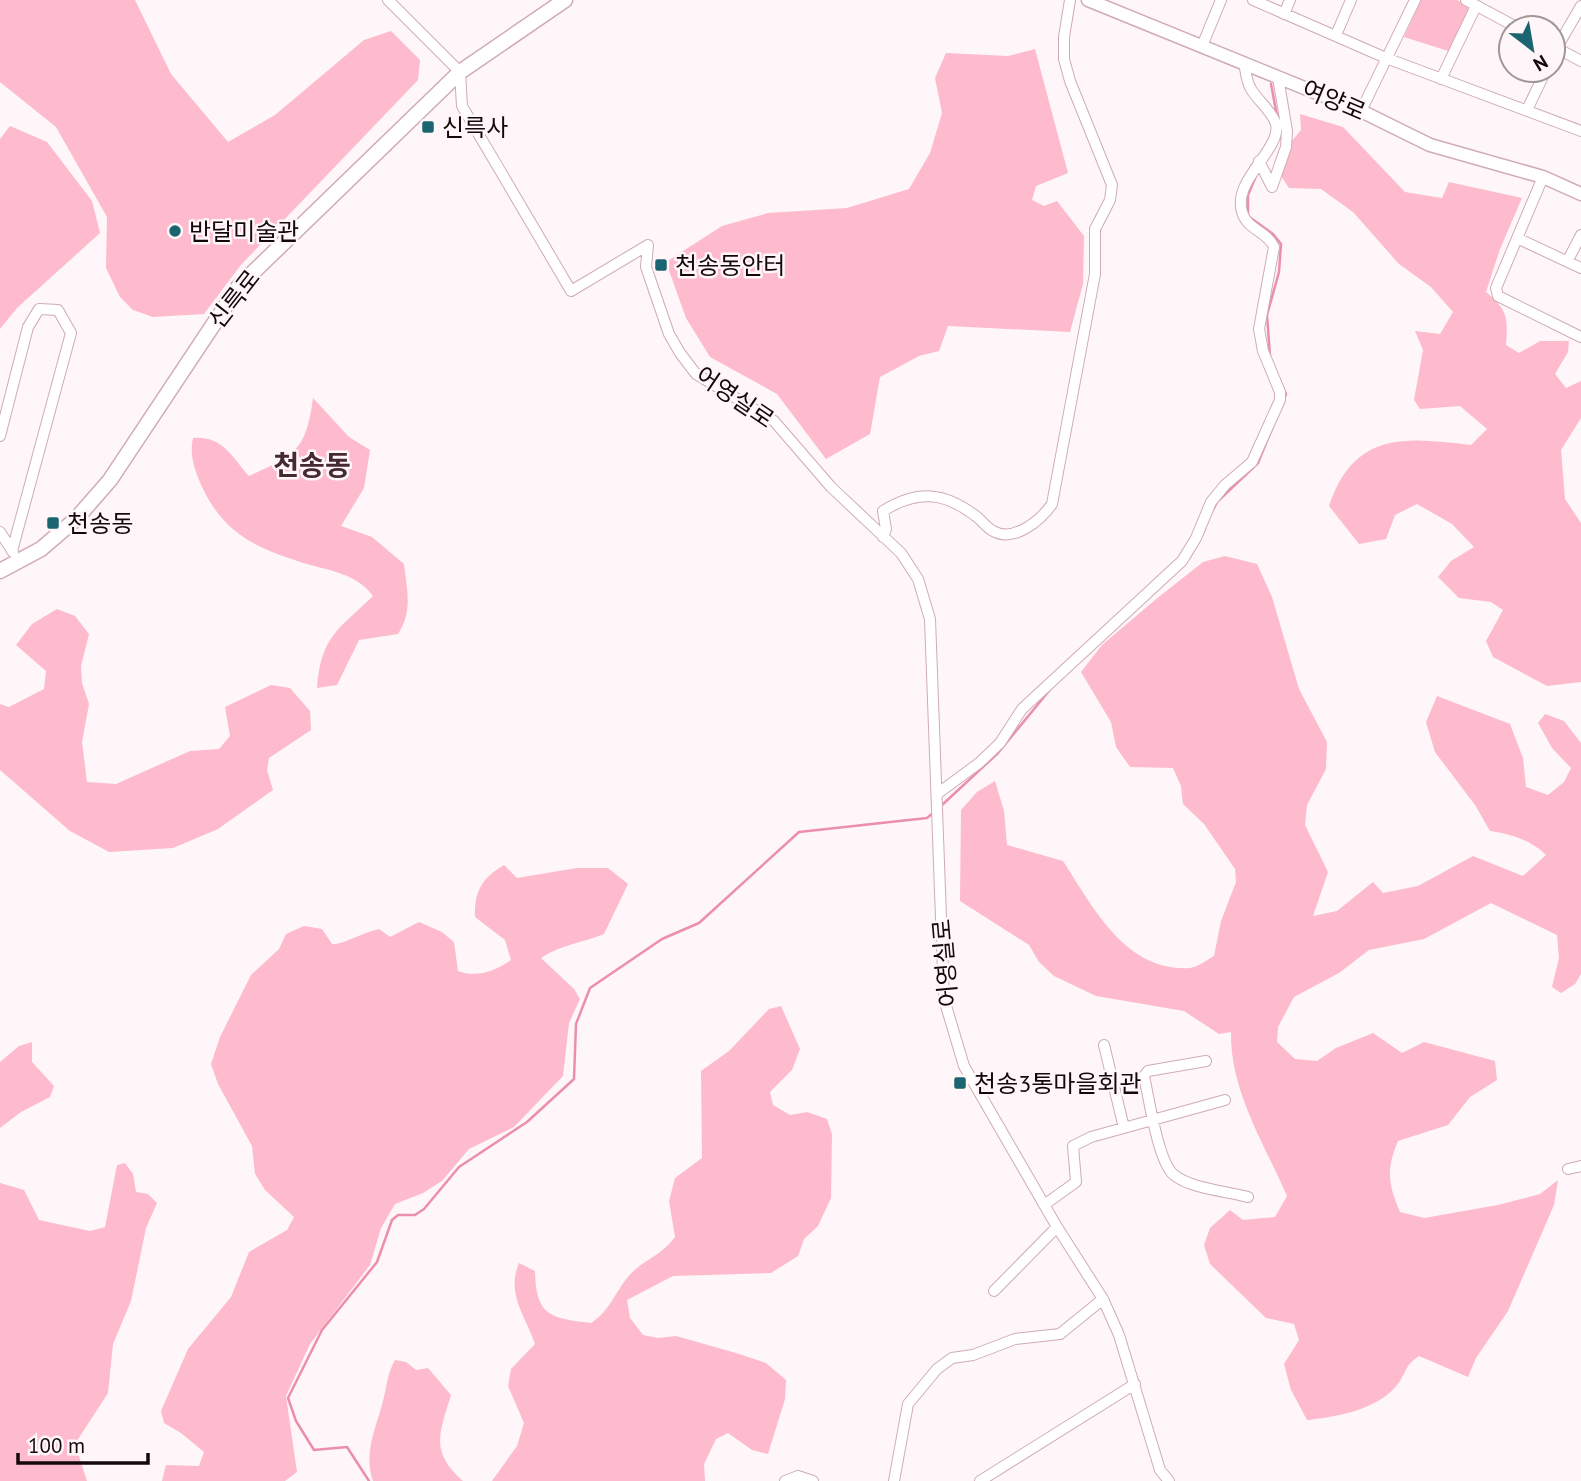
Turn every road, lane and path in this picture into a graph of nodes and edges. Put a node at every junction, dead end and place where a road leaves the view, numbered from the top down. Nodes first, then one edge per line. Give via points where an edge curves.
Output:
1 (565, 0) edge
2 (1070, 0) edge
3 (1088, 0) edge
4 (1221, 0) edge
5 (1253, 0) edge
6 (1290, 0) edge
7 (1351, 0) edge
8 (1415, 0) edge
9 (1466, 0) edge
10 (394, 2) edge
11 (1476, 6) junction
12 (1581, 6) edge
13 (1284, 14) junction
14 (1497, 17) edge
15 (1567, 28) edge
16 (1336, 35) junction
17 (1202, 47) junction
18 (1386, 58) junction
19 (1244, 63) junction
20 (460, 72) junction
21 (1278, 77) junction
22 (1441, 79) junction
23 (1539, 84) edge
24 (1527, 110) junction
25 (1361, 111) junction
26 (1581, 131) edge
27 (1259, 161) junction
28 (1543, 177) junction
29 (1581, 194) edge
30 (1581, 235) edge
31 (1518, 239) junction
32 (1568, 260) junction
33 (1581, 268) edge
34 (1581, 337) edge
35 (0, 436) edge
36 (0, 532) edge
37 (883, 537) junction
38 (16, 556) junction
39 (0, 571) edge
40 (937, 797) junction
41 (1104, 1045) dead end
42 (1206, 1061) dead end
43 (1225, 1100) dead end
44 (1154, 1120) junction
45 (1124, 1128) junction
46 (1581, 1166) edge
47 (1568, 1169) dead end
48 (1248, 1197) dead end
49 (1044, 1205) junction
50 (1057, 1227) junction
51 (993, 1291) dead end
52 (1104, 1299) junction
53 (1135, 1384) junction
54 (785, 1481) edge
55 (813, 1481) edge
56 (894, 1481) edge
57 (980, 1481) edge
58 (1169, 1481) edge

1 - 20 main road, 신륵로
2 - 37 street via 1064,59 1112,185 1110,201 1094,229 1095,274 1052,504 1031,526 1012,533 994,532 953,499 912,498 883,511
3 - 17 street, 여양로
4 - 17 street
5 - 13 street
6 - 13 street
7 - 16 street
8 - 18 street
9 - 11 street
10 - 20 street
11 - 14 street
11 - 22 street
12 - 15 street
13 - 16 street
16 - 18 street
17 - 19 street, 여양로
18 - 22 street
18 - 25 street
19 - 21 street, 여양로
19 - 27 street via 1250,87 1276,124 1275,135
20 - 37 street, 어영실로 via 462,106 570,291 648,246 646,267 669,334 696,374 774,421 831,487
20 - 38 main road, 신륵로 via 239,286 110,480 76,519 41,549
21 - 25 street, 여양로
21 - 27 street via 1287,131 1272,187
22 - 24 street
23 - 24 street
24 - 26 street
25 - 28 street, 여양로 via 1450,152
27 - 40 street via 1247,181 1241,211 1246,222 1270,238 1274,247 1259,329 1280,400 1252,462 1211,502 1182,561 1022,709 1000,743
28 - 29 street, 여양로
28 - 31 street
30 - 32 street
31 - 32 street
31 - 34 street via 1496,288 1498,296
32 - 33 street
35 - 38 street via 28,327 39,309 58,310 71,333
36 - 38 street
37 - 40 street, 어영실로 via 901,553 918,579 930,619
38 - 39 main road, 신륵로
40 - 49 street, 어영실로 via 944,999 964,1066
41 - 45 street
42 - 44 street via 1148,1071 1144,1076
43 - 44 street
44 - 45 street
44 - 48 street via 1173,1174
45 - 49 street via 1073,1146 1076,1182
46 - 47 street
49 - 50 street, 어영실로
50 - 51 street
50 - 52 street, 어영실로
52 - 53 street, 어영실로
52 - 56 street via 1060,1334 1015,1339 952,1358 937,1369 908,1404
53 - 57 street
53 - 58 street, 어영실로 via 1160,1470
54 - 55 street via 798,1476

